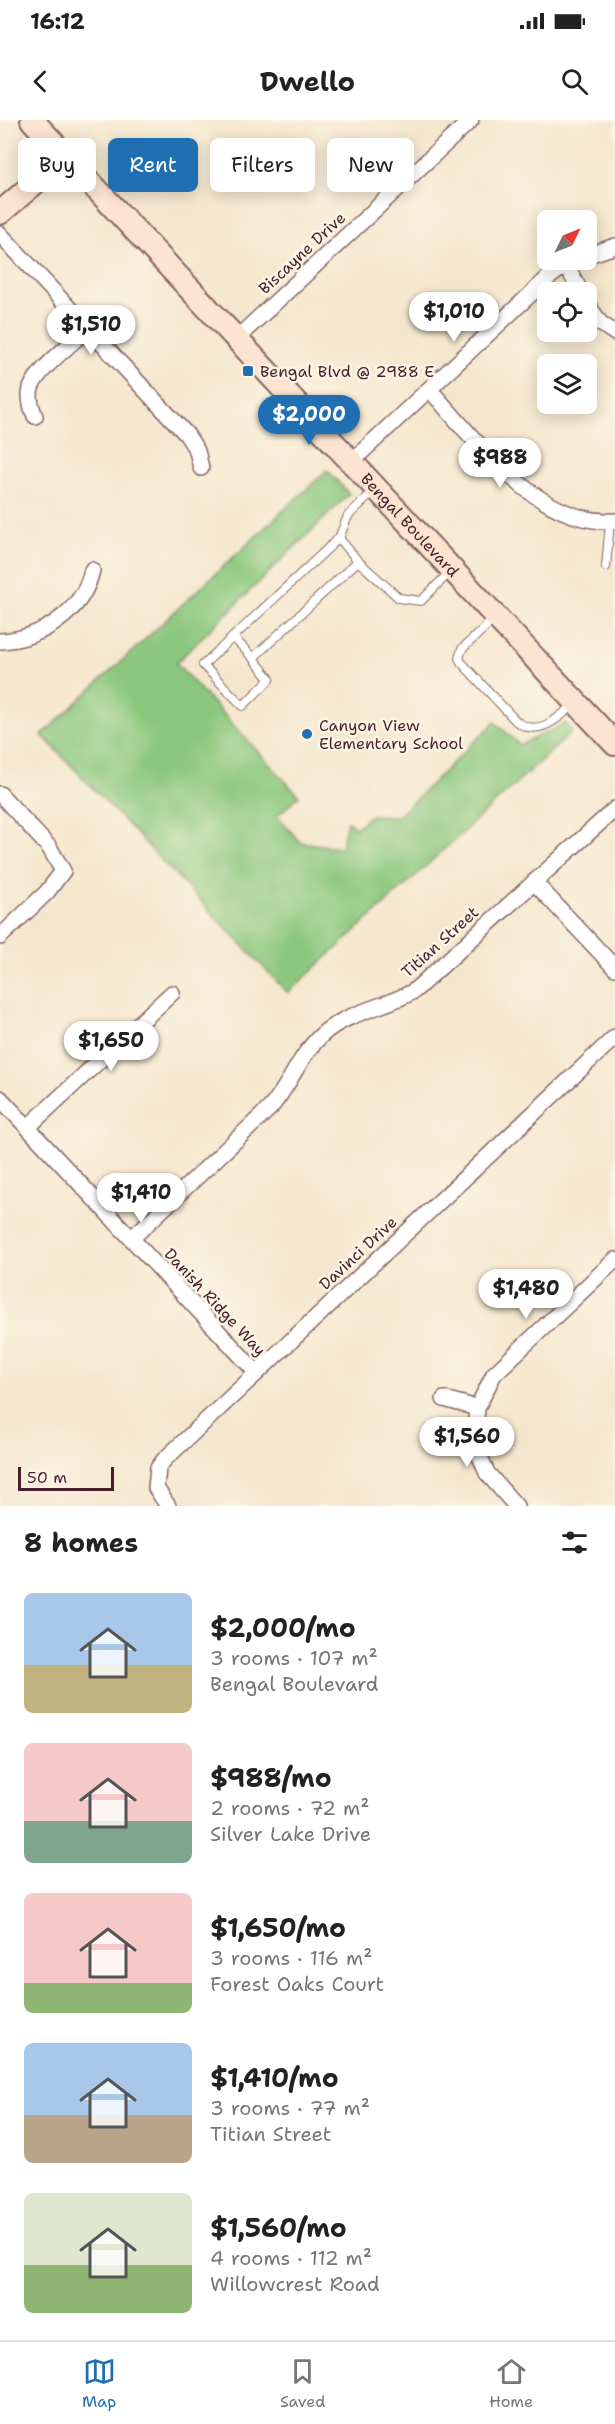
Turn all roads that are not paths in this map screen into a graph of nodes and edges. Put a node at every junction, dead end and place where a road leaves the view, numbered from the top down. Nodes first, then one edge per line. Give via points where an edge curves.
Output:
1 (32, 120) edge
2 (471, 120) edge
3 (48, 138) edge
4 (96, 190) edge
5 (24, 192) edge
6 (0, 213) edge
7 (0, 234) edge
8 (615, 246) edge
9 (597, 252) edge
10 (560, 270) edge
11 (597, 318) edge
12 (88, 328) junction
13 (615, 333) edge
14 (236, 339) junction
15 (429, 389) junction
16 (35, 416) dead end
17 (351, 462) junction
18 (201, 468) dead end
19 (376, 489) junction
20 (613, 522) edge
21 (339, 538) junction
22 (358, 561) junction
23 (606, 567) dead end
24 (92, 570) dead end
25 (452, 570) junction
26 (496, 617) junction
27 (233, 637) junction
28 (0, 641) edge
29 (254, 658) junction
30 (577, 703) junction
31 (615, 744) edge
32 (0, 794) edge
33 (615, 809) edge
34 (534, 882) junction
35 (0, 937) edge
36 (615, 968) edge
37 (172, 993) dead end
38 (615, 1037) edge
39 (0, 1098) edge
40 (28, 1127) junction
41 (132, 1238) junction
42 (615, 1260) edge
43 (257, 1373) junction
44 (444, 1400) dead end
45 (477, 1408) junction
46 (168, 1506) edge
47 (516, 1506) edge

1 - 3 main road, Bengal Boulevard
2 - 14 street, Biscayne Drive
4 - 14 main road, Bengal Boulevard
5 - 6 main road
7 - 12 street
8 - 9 street
10 - 15 street
11 - 13 street
12 - 16 street via 40,374 32,388 30,404
12 - 18 street via 187,435
14 - 17 main road, Bengal Boulevard
15 - 17 street
15 - 20 street via 513,479 535,496 559,510
17 - 19 main road, Bengal Boulevard
19 - 21 lane via 348,516
19 - 25 main road, Bengal Boulevard
20 - 23 lane
21 - 22 lane
21 - 27 lane
22 - 25 lane via 399,598 421,601
22 - 29 lane
24 - 28 street via 80,599 53,626 28,637
25 - 26 main road, Bengal Boulevard
26 - 30 main road, Bengal Boulevard
26 - 30 lane via 462,649 459,658 516,721 526,728 543,727
27 - 29 lane
27 - 29 lane via 203,664 243,706 270,680
30 - 31 main road, Bengal Boulevard
32 - 35 street via 49,846 63,871
33 - 34 street, Titian Street
34 - 36 street
34 - 41 street, Titian Street via 414,991 342,1020 325,1032 309,1048 270,1108
37 - 40 street
38 - 43 street, Davinci Drive
39 - 40 street, Danish Ridge Way
40 - 41 street, Danish Ridge Way
41 - 43 street, Danish Ridge Way
42 - 45 street via 494,1374
43 - 46 street, Davinci Drive via 158,1468 156,1488
44 - 45 street
45 - 47 street via 478,1452 487,1473

